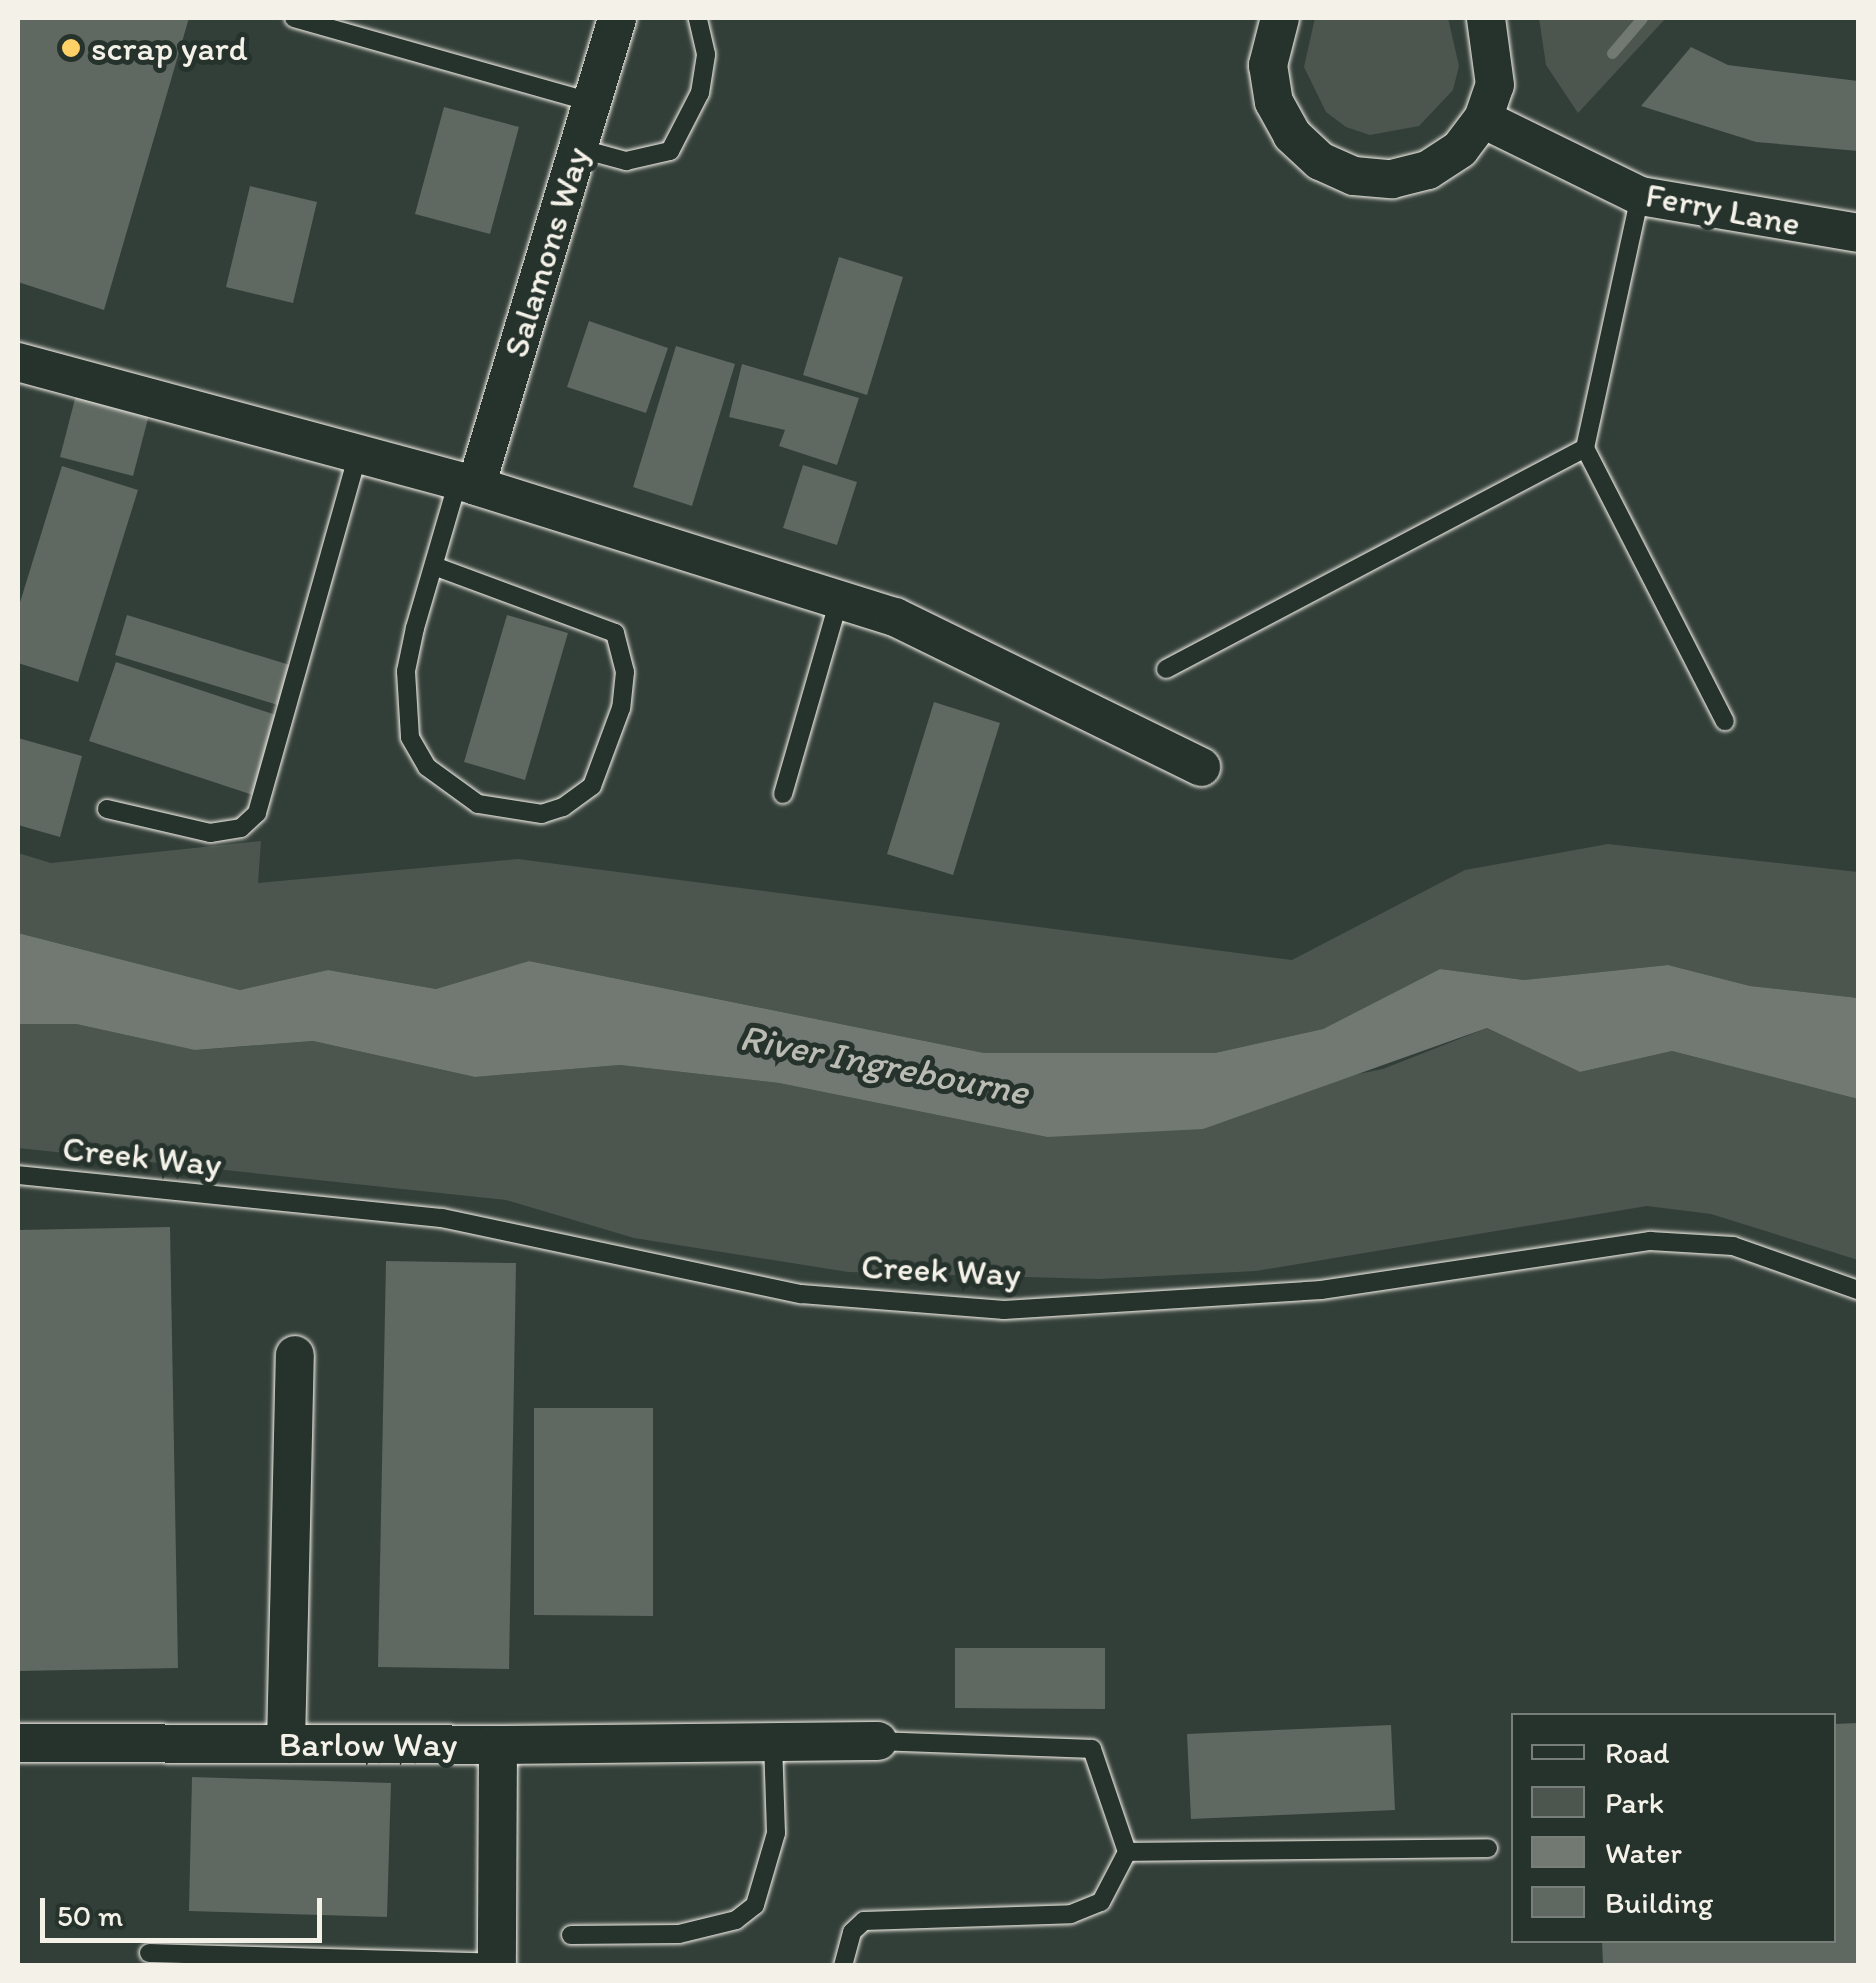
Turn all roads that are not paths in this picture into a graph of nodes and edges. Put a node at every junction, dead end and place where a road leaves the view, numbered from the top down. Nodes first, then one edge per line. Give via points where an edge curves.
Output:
1 (294, 18) edge
2 (617, 18) edge
3 (698, 18) edge
4 (1280, 18) edge
5 (1486, 18) edge
6 (591, 102) junction
7 (1484, 120) junction
8 (578, 148) junction
9 (1640, 196) junction
10 (1858, 233) edge
11 (18, 362) edge
12 (1585, 448) junction
13 (358, 454) junction
14 (467, 484) junction
15 (434, 566) junction
16 (839, 600) junction
17 (1166, 668) dead end
18 (1725, 721) dead end
19 (1200, 767) dead end
20 (783, 794) dead end
21 (107, 809) dead end
22 (18, 1174) edge
23 (1858, 1290) edge
24 (295, 1355) dead end
25 (774, 1742) junction
26 (878, 1742) joint
27 (18, 1744) edge
28 (286, 1744) junction
29 (498, 1745) junction
30 (1488, 1848) dead end
31 (1126, 1852) junction
32 (572, 1936) dead end
33 (150, 1954) dead end
34 (497, 1964) edge
35 (842, 1966) edge

1 - 6 lane
2 - 6 street, Salamons Way
3 - 8 lane via 706,54 700,93 670,150 626,162
4 - 7 street via 1268,65 1274,102 1292,135 1320,161 1354,176 1392,179 1428,170 1460,149
5 - 7 street via 1495,85
6 - 8 street, Salamons Way
7 - 9 street, Ferry Lane
8 - 14 street, Salamons Way
9 - 10 street, Ferry Lane
9 - 12 lane
11 - 13 street
12 - 17 lane
12 - 18 lane
13 - 14 street
13 - 21 lane via 257,812 241,828 210,833
14 - 15 lane
14 - 16 street
15 - 15 lane via 405,705 427,768 478,804 542,814 563,808 592,786 621,708 626,672 615,633
16 - 19 street via 895,617
16 - 20 lane
22 - 23 lane, Creek Way via 442,1218 801,1294 1004,1310 1321,1290 1650,1242 1732,1246
24 - 28 street
25 - 26 street
25 - 29 street
25 - 32 lane via 776,1834 755,1905 736,1920 679,1934
26 - 31 lane via 1092,1748
27 - 28 street, Barlow Way
28 - 29 street, Barlow Way
29 - 34 street, Barlow Way
30 - 31 lane
31 - 35 lane via 1101,1902 1071,1914 864,1922 852,1932
33 - 34 lane

